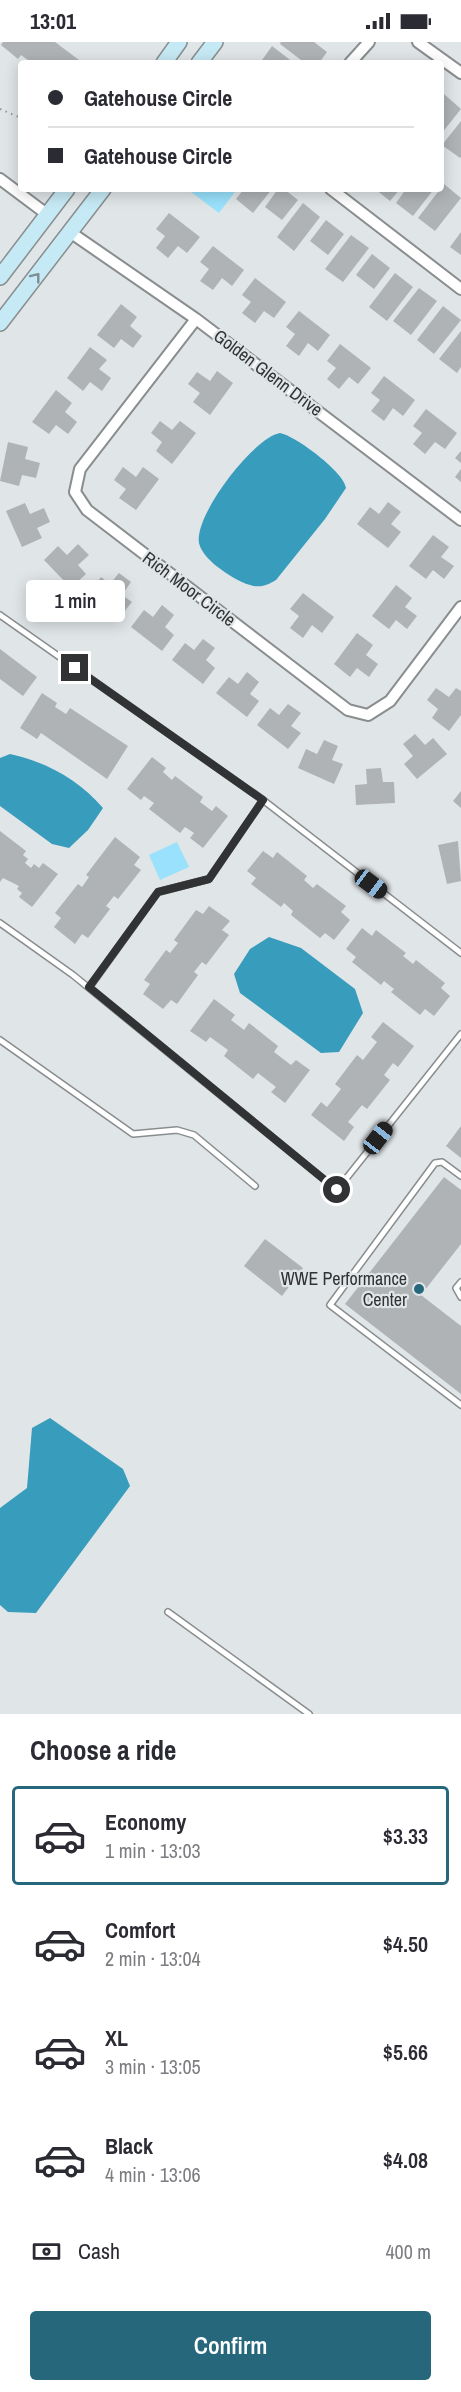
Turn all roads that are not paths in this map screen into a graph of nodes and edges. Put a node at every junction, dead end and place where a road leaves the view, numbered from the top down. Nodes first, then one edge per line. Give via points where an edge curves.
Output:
1 (180, 42) edge
2 (215, 42) edge
3 (369, 42) edge
4 (418, 42) edge
5 (166, 60) edge
6 (201, 60) edge
7 (353, 60) edge
8 (443, 60) edge
9 (444, 61) edge
10 (461, 73) edge
11 (0, 179) edge
12 (66, 192) edge
13 (101, 192) edge
14 (335, 192) edge
15 (48, 215) junction
16 (70, 232) junction
17 (0, 277) edge
18 (461, 289) edge
19 (196, 319) junction
20 (0, 323) edge
21 (461, 520) edge
22 (461, 607) edge
23 (0, 615) edge
24 (263, 800) junction
25 (0, 923) edge
26 (461, 953) edge
27 (89, 987) junction
28 (461, 1034) edge
29 (0, 1041) edge
30 (461, 1176) edge
31 (255, 1186) dead end
32 (461, 1282) edge
33 (461, 1297) edge
34 (461, 1405) edge
35 (168, 1612) dead end
36 (309, 1714) edge

1 - 5 main road
2 - 6 main road
3 - 7 street
4 - 8 street
9 - 10 street
11 - 15 street
12 - 15 main road
13 - 16 main road
14 - 18 street
15 - 17 main road
16 - 19 street, Golden Glenn Drive
20 -> 16 main road
19 - 21 street, Golden Glenn Drive
19 - 22 street, Rich Moor Circle via 80,468 75,492 87,510 348,710 368,715 390,701
23 - 24 lane
24 - 26 lane
24 - 27 lane via 209,879 158,892
25 - 27 lane
27 - 28 lane via 337,1190
29 - 31 lane via 133,1134 177,1130 194,1135
30 - 34 lane via 442,1162 435,1163 330,1305
32 - 33 lane via 456,1288
35 - 36 lane

